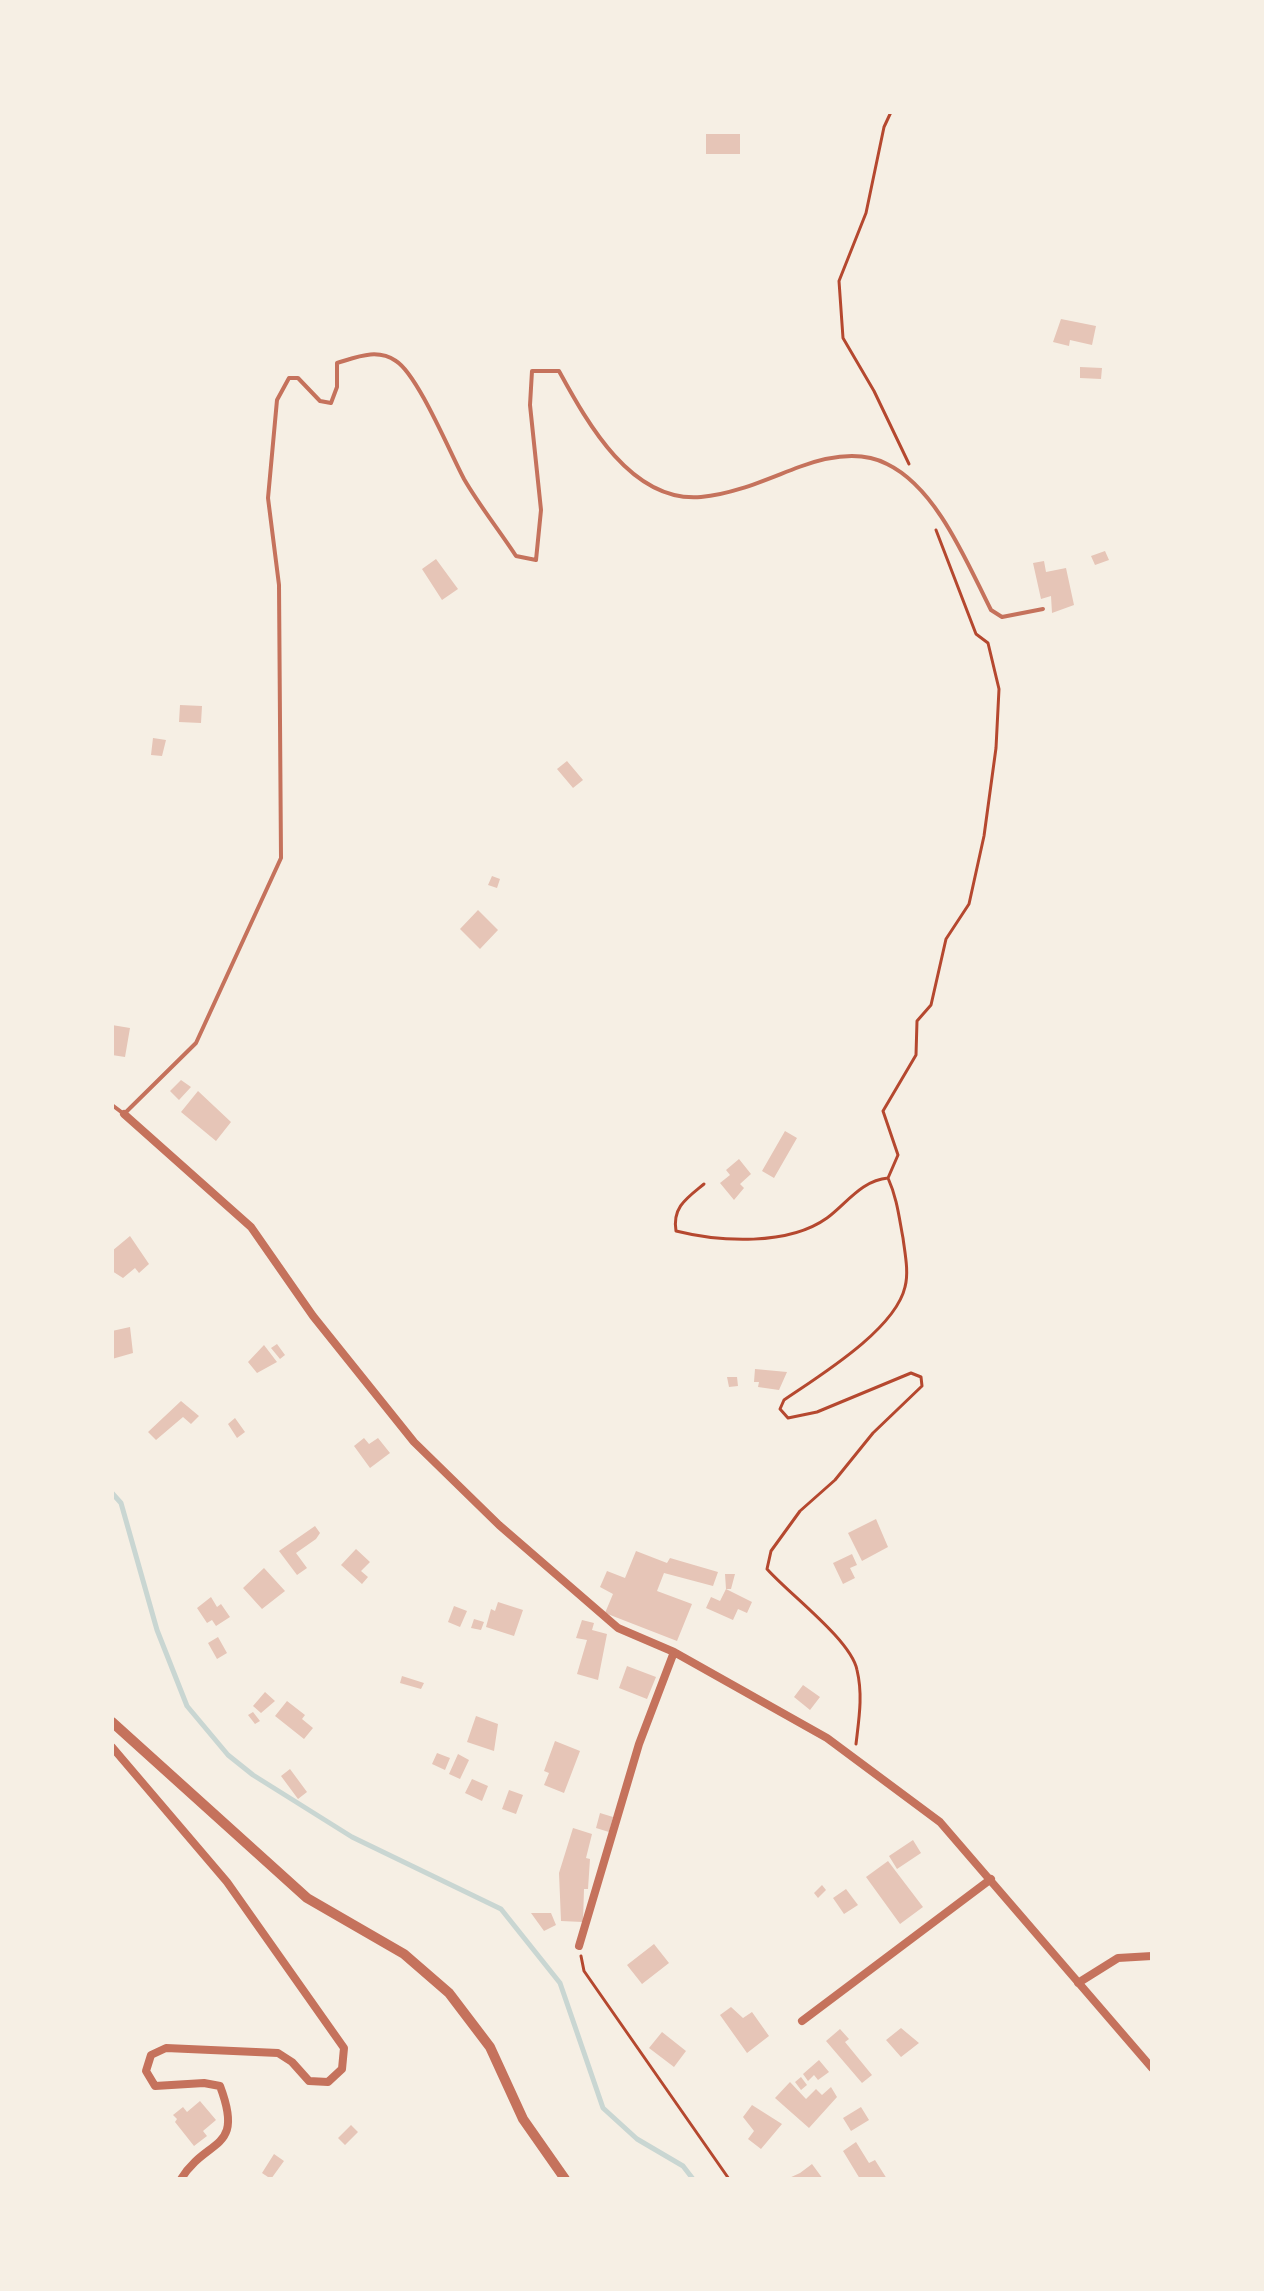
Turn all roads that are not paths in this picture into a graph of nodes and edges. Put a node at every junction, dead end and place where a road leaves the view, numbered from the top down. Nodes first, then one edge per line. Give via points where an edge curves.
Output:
1 (1043, 609) dead end
2 (112, 1105) edge
3 (124, 1114) junction
4 (674, 1652) junction
5 (112, 1722) edge
6 (112, 1747) edge
7 (991, 1879) junction
8 (579, 1946) road end
9 (1152, 1956) edge
10 (1078, 1983) junction
11 (802, 2021) dead end
12 (1152, 2068) edge
13 (181, 2179) edge
14 (565, 2179) edge

1 - 3 lane via 1002,617 991,610 938,511 894,468 864,456 821,459 741,489 699,498 651,485 592,429 559,371 532,371 530,405 541,510 536,560 516,556 398,362 380,354 337,363 331,403 320,401 298,378 289,378 277,400 268,498 279,585 281,858 196,1043
2 - 3 lane
3 - 4 street via 251,1227 313,1316 414,1442 499,1525 618,1628
4 - 7 street via 827,1738 940,1822
4 - 8 street via 639,1744
5 - 14 street via 307,1898 404,1954 449,1993 490,2047 523,2119
6 - 13 street via 227,1882 344,2048 342,2069 328,2082 309,2081 278,2053 166,2048 151,2055 146,2071 155,2086 220,2086 231,2114 223,2140
7 - 10 street
7 - 11 street
9 - 10 street via 1118,1958
10 - 12 street

